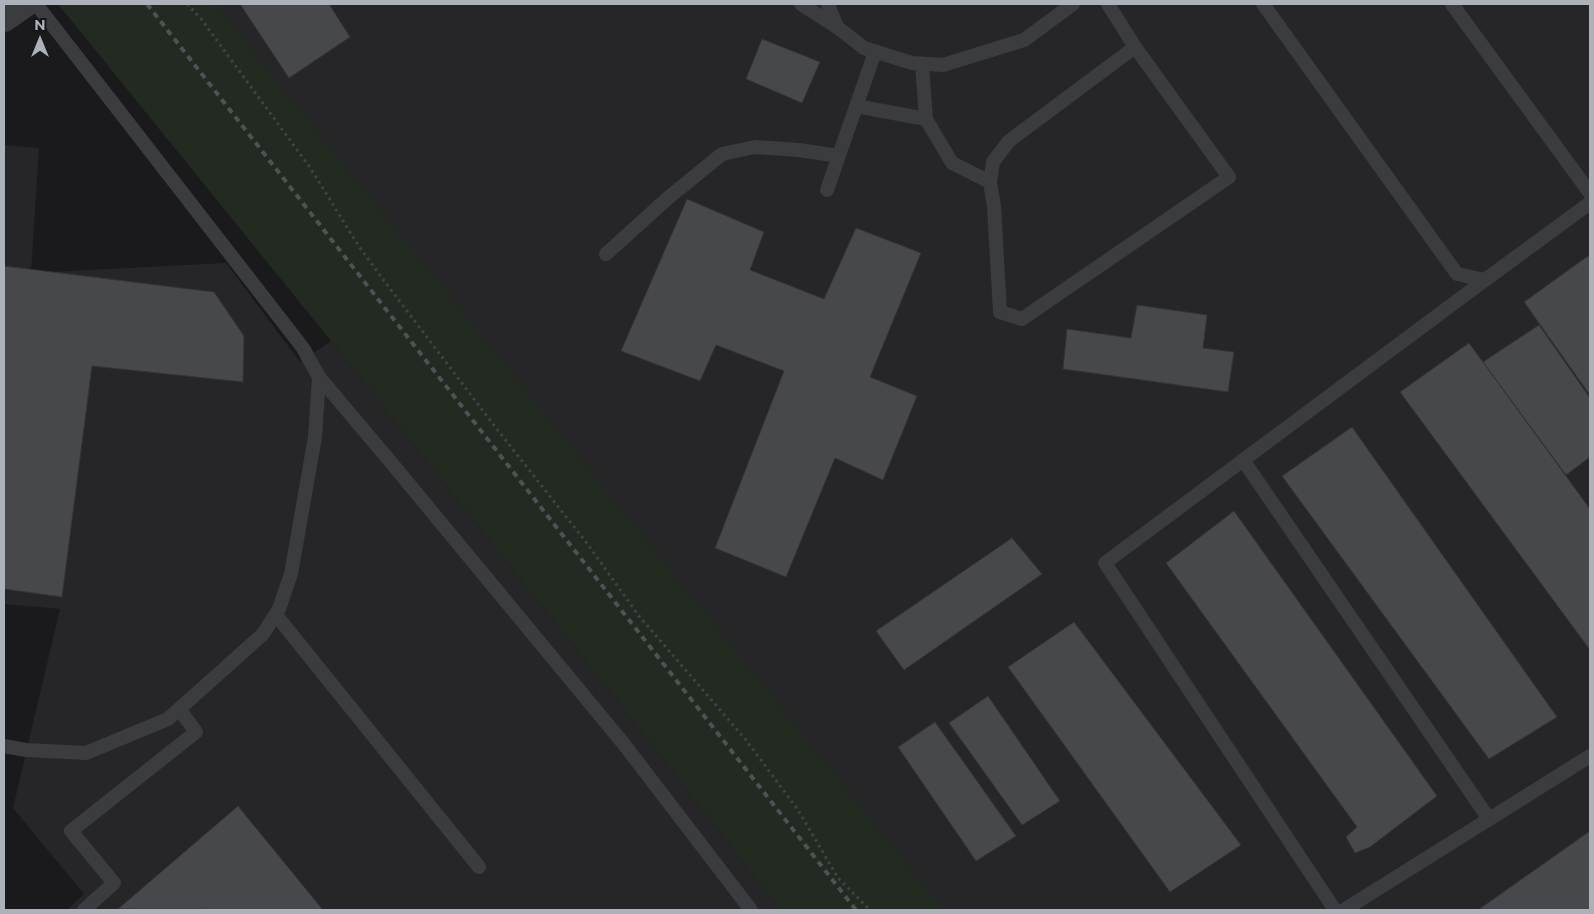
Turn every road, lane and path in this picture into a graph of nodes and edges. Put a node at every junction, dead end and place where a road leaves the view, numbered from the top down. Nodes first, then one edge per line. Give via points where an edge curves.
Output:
1 (24, 4) edge
2 (36, 4) edge
3 (187, 4) edge
4 (801, 4) edge
5 (828, 4) edge
6 (1073, 4) edge
7 (1108, 4) edge
8 (1263, 4) edge
9 (1452, 4) edge
10 (4, 18) edge
11 (837, 26) junction
12 (1135, 47) junction
13 (875, 52) junction
14 (922, 64) junction
15 (856, 106) junction
16 (926, 119) junction
17 (839, 156) junction
18 (990, 182) junction
19 (827, 190) dead end
20 (1590, 193) edge
21 (1590, 203) edge
22 (606, 254) dead end
23 (1485, 280) junction
24 (319, 377) junction
25 (1243, 460) junction
26 (276, 615) junction
27 (179, 708) junction
28 (4, 746) edge
29 (1590, 756) edge
30 (1489, 819) junction
31 (479, 867) dead end
32 (84, 910) edge
33 (751, 910) edge
34 (870, 910) edge
35 (1334, 910) edge
36 (1344, 910) edge

1 - 10 street
2 - 24 lane via 303,348
3 - 34 path via 311,169 382,278 586,542 639,616 746,740 798,810 838,878
4 - 11 lane
5 - 11 lane
6 - 14 lane via 1024,40 942,65
7 - 12 lane
8 - 23 lane via 1457,274
9 - 20 lane
11 - 13 lane via 864,48
12 - 18 lane via 1009,141 993,162
12 - 18 lane via 1229,177 1022,319 1000,312
13 - 14 lane
13 - 15 lane
14 - 16 lane
15 - 16 lane
15 - 17 lane
16 - 18 lane via 952,163
17 - 19 lane
17 - 22 lane via 755,146 722,154
21 - 23 lane
23 - 25 lane
24 - 26 lane via 315,437 291,574
24 - 33 lane via 623,743
25 - 30 lane
25 - 35 lane via 1105,563
26 - 27 lane via 263,634
26 - 31 lane
27 - 28 lane via 168,719 86,753
27 - 32 lane via 196,732 71,832 114,883
29 - 30 lane
30 - 36 lane

